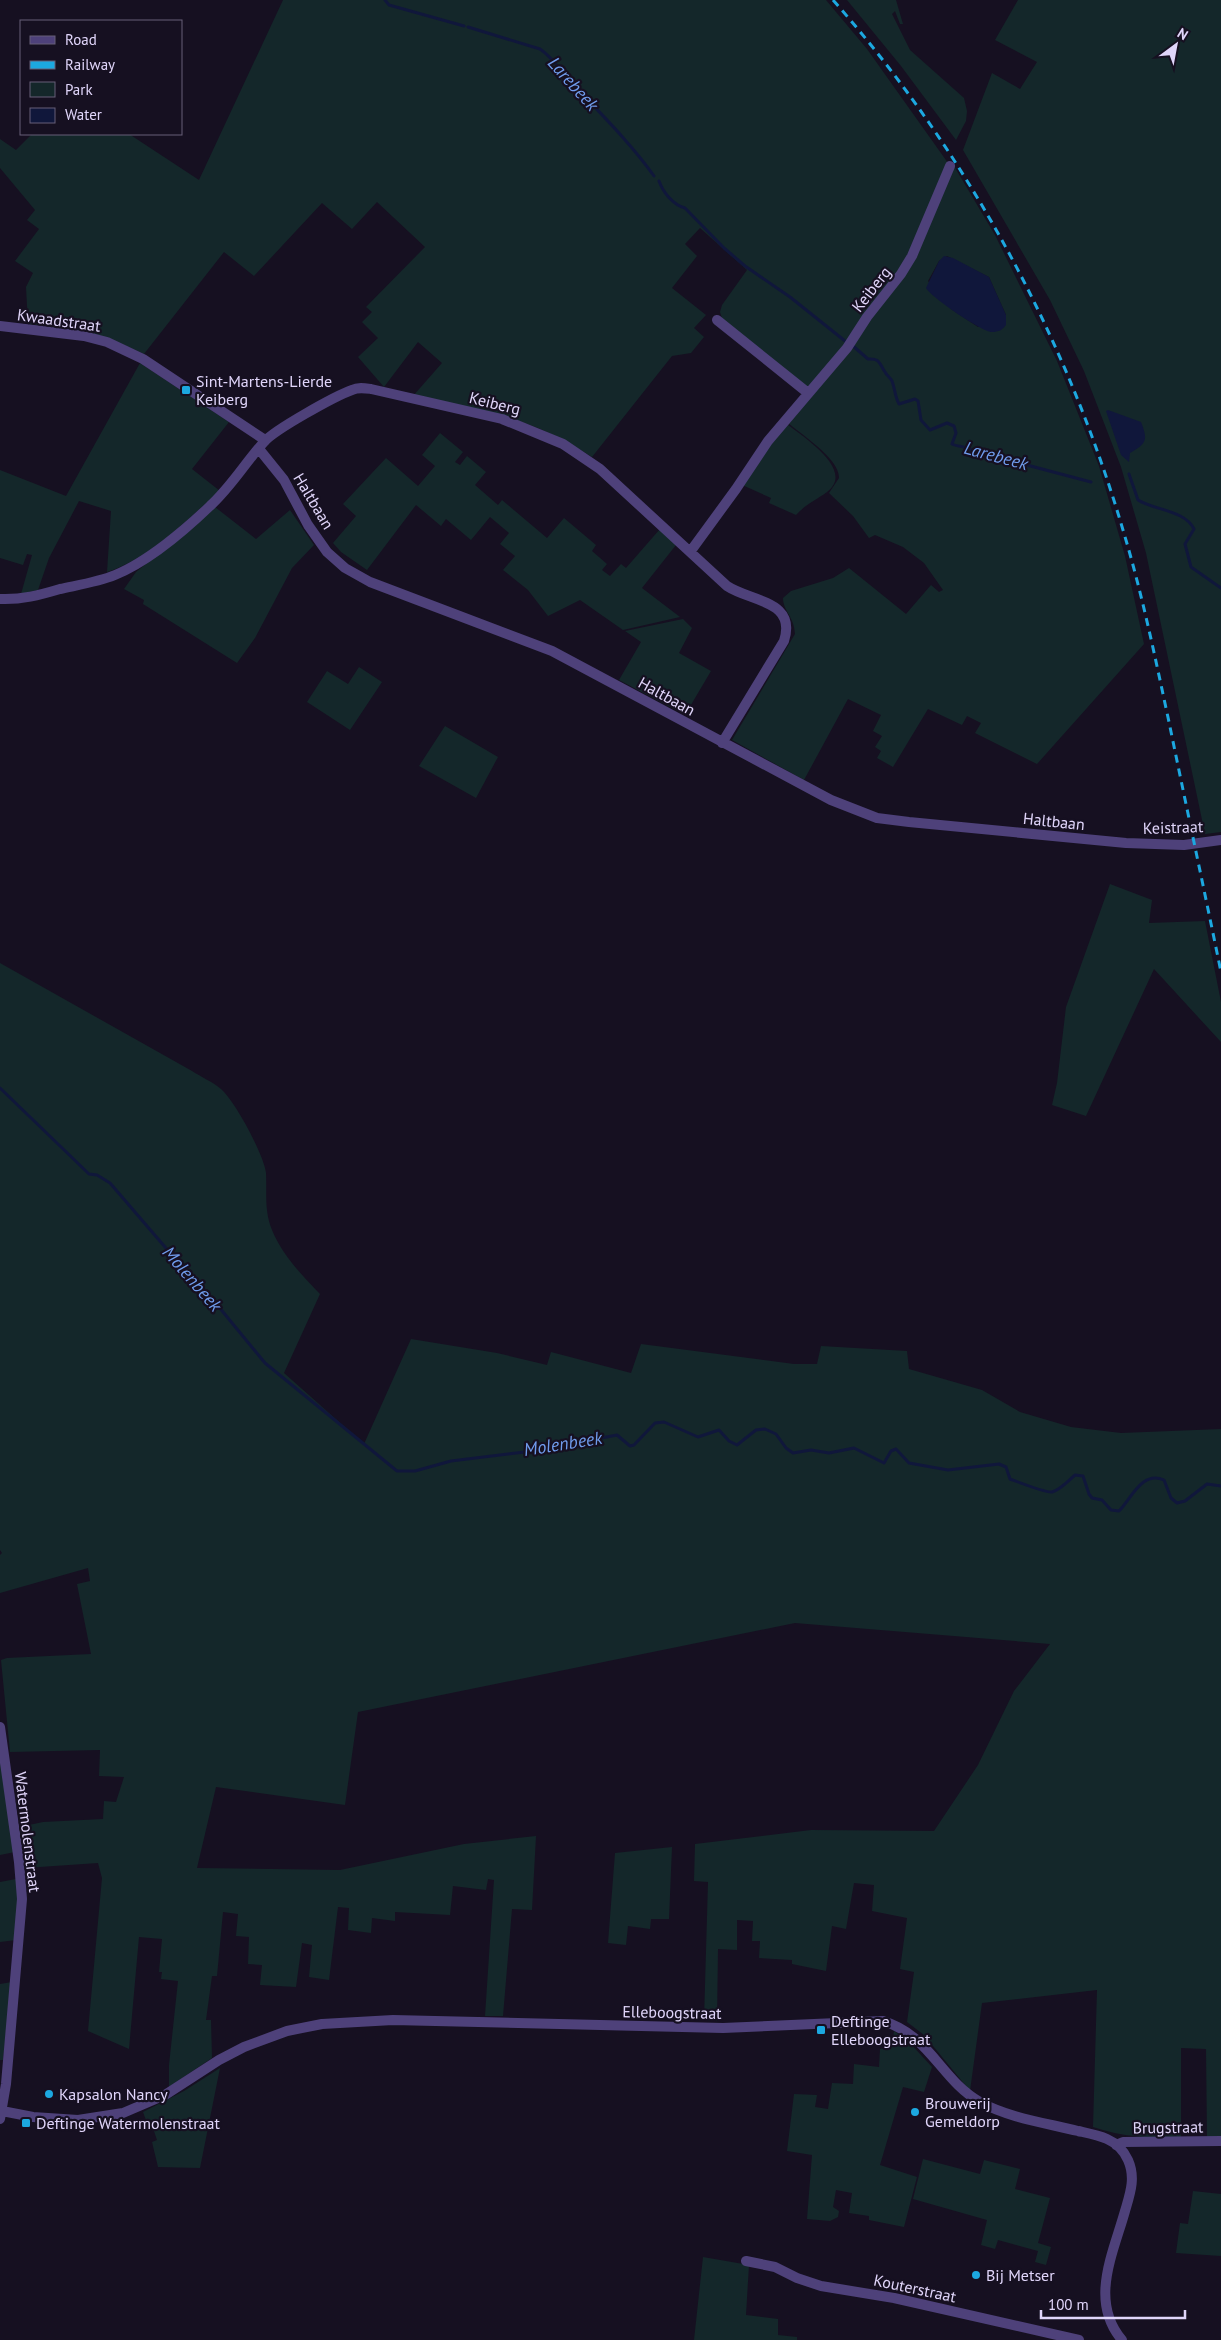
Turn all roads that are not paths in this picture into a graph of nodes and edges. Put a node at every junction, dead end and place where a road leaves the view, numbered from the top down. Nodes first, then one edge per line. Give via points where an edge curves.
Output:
1 (950, 166) dead end
2 (716, 320) dead end
3 (0, 326) edge
4 (808, 393) junction
5 (265, 440) junction
6 (258, 449) junction
7 (690, 552) junction
8 (0, 598) edge
9 (722, 743) junction
10 (1221, 840) edge
11 (1126, 843) joint
12 (0, 1727) edge
13 (1, 2115) edge
14 (1221, 2141) edge
15 (1116, 2144) junction
16 (746, 2261) dead end
17 (1117, 2339) edge
18 (1079, 2340) edge

1 - 4 street, Keiberg via 902,274 847,348
2 - 4 street
3 - 5 street, Kwaadstraat via 84,336 107,342 143,359
4 - 7 street, Keiberg via 768,441
5 - 6 street
5 - 7 street, Keiberg via 326,402 360,388 502,419 544,434 588,460
6 - 8 street via 209,507 144,560 113,576 14,600
6 - 9 street, Haltbaan via 284,480 308,525 345,568 370,582 552,651
7 - 9 street, Keiberg via 736,592 771,604 785,621 787,630 784,642
9 - 11 street, Haltbaan via 831,800 877,818
10 - 11 street, Keistraat via 1184,845
12 - 13 street, Watermolenstraat via 22,1899
13 - 15 street, Elleboogstraat via 78,2120 123,2113 165,2095 244,2047 287,2031 322,2024 393,2020 723,2028 875,2021 900,2027 921,2042 952,2080 982,2103 1000,2111 1106,2138
14 - 15 street, Brugstraat
15 - 17 street via 1127,2158 1132,2186 1103,2296
16 - 18 street, Kouterstraat via 775,2267 821,2286 894,2298

